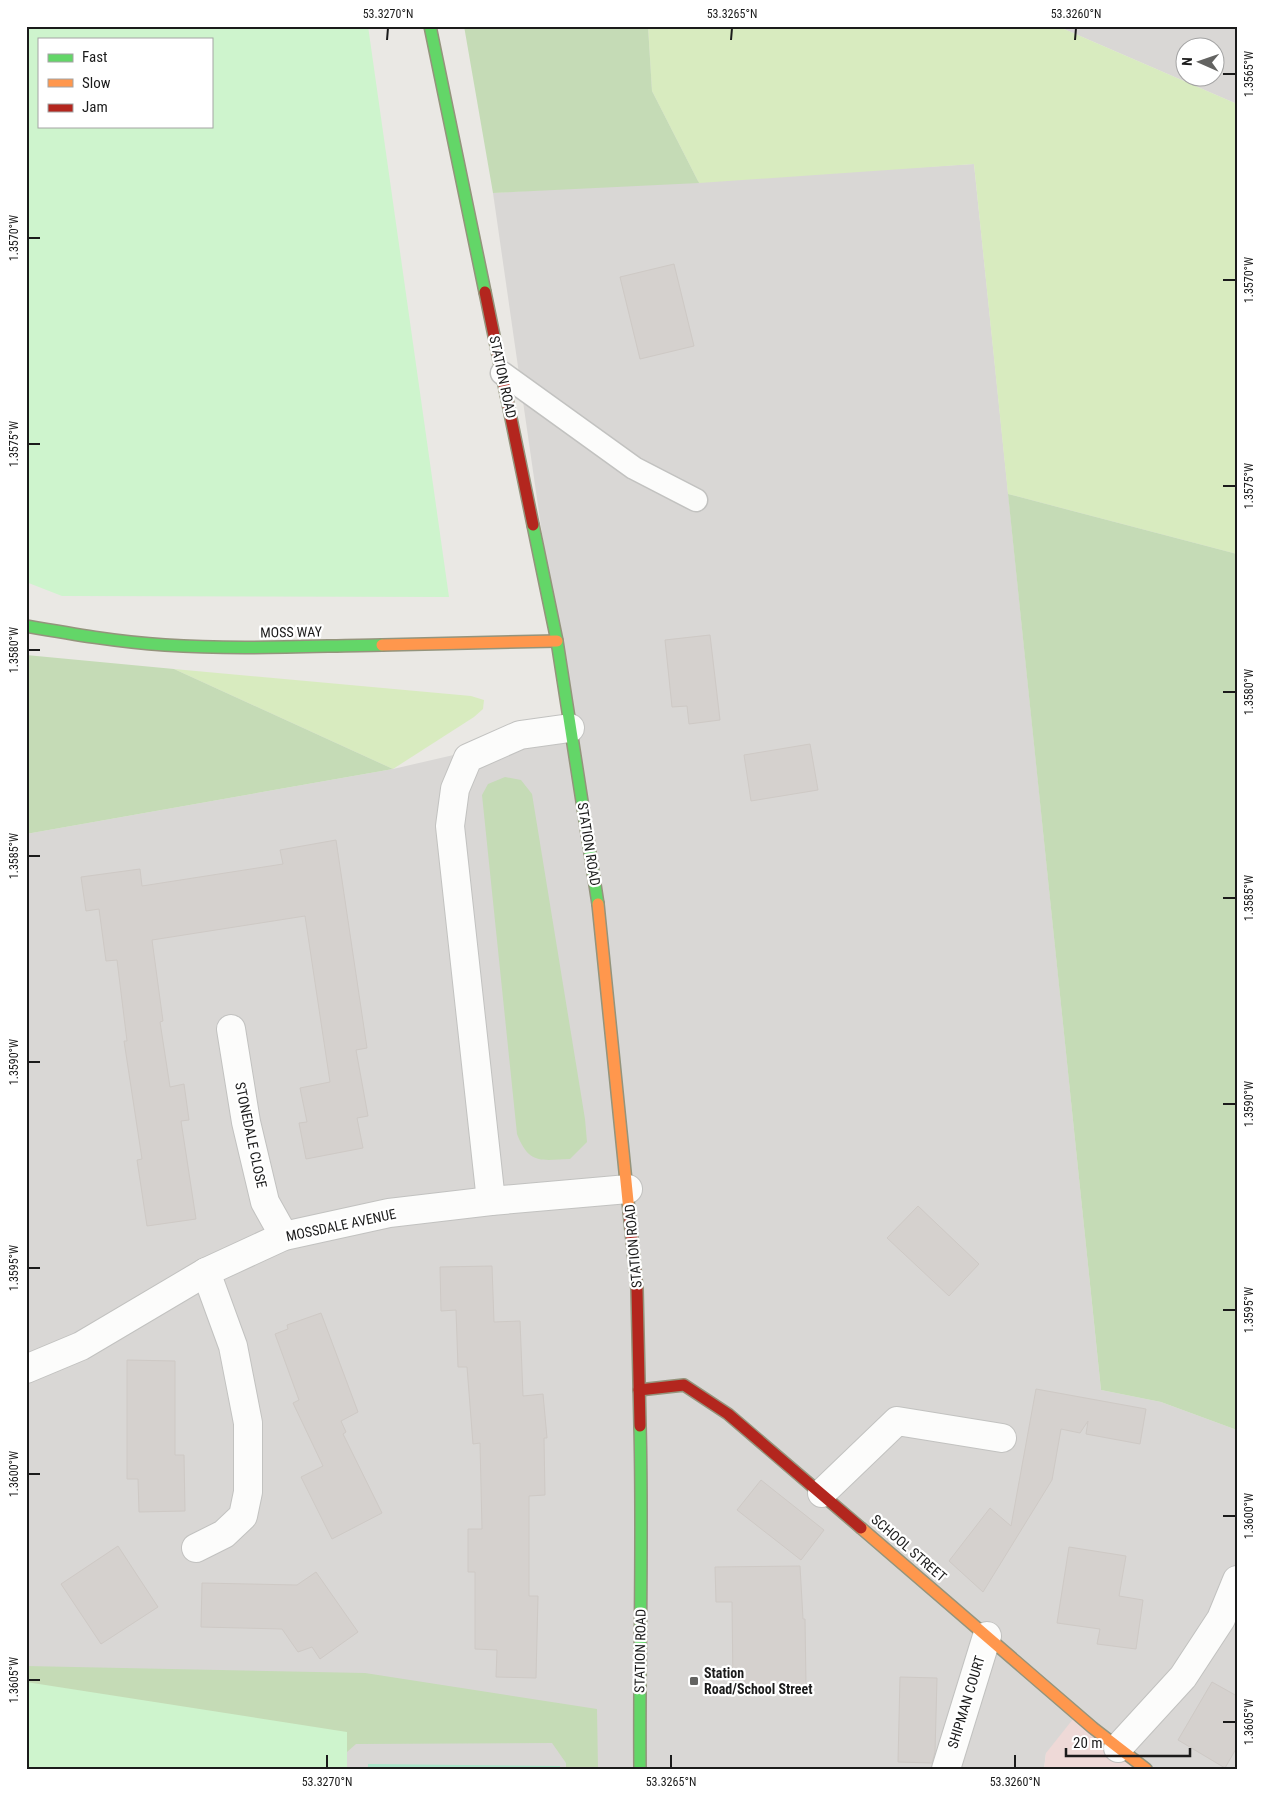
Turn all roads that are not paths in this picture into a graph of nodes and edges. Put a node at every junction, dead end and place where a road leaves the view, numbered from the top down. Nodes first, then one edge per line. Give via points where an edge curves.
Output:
1 (430, 26) edge
2 (502, 373) junction
3 (696, 500) dead end
4 (26, 626) edge
5 (557, 641) junction
6 (570, 728) junction
7 (231, 1029) dead end
8 (628, 1189) junction
9 (491, 1201) junction
10 (284, 1236) junction
11 (206, 1272) junction
12 (26, 1369) edge
13 (639, 1390) junction
14 (1002, 1438) dead end
15 (822, 1493) junction
16 (196, 1548) dead end
17 (1237, 1580) edge
18 (1229, 1624) edge
19 (986, 1636) junction
20 (1132, 1761) edge
21 (640, 1769) edge
22 (946, 1769) edge

1 - 2 main road, STATION ROAD
2 - 3 lane via 634,468
2 - 5 main road, STATION ROAD
4 - 5 main road, MOSS WAY via 156,644 232,648
5 - 6 main road, STATION ROAD
6 - 8 main road, STATION ROAD via 600,915
6 - 9 street via 520,735 468,758 454,789 450,826
7 - 10 street, STONEDALE CLOSE via 246,1122 265,1202
8 - 9 street, MOSSDALE AVENUE
8 - 13 main road, STATION ROAD via 637,1289
9 - 10 street, MOSSDALE AVENUE via 390,1214
10 - 11 street, MOSSDALE AVENUE
11 - 12 street, MOSSDALE AVENUE via 81,1346
11 - 16 street via 233,1346 248,1423 248,1492 243,1516 224,1534
13 - 15 main road, SCHOOL STREET via 684,1385 728,1414
13 - 21 main road, STATION ROAD via 643,1529
14 - 15 street via 897,1421
15 - 19 main road, SCHOOL STREET
17 - 18 street
18 - 20 street via 1183,1677
19 - 20 main road, SCHOOL STREET
19 - 22 street, SHIPMAN COURT

